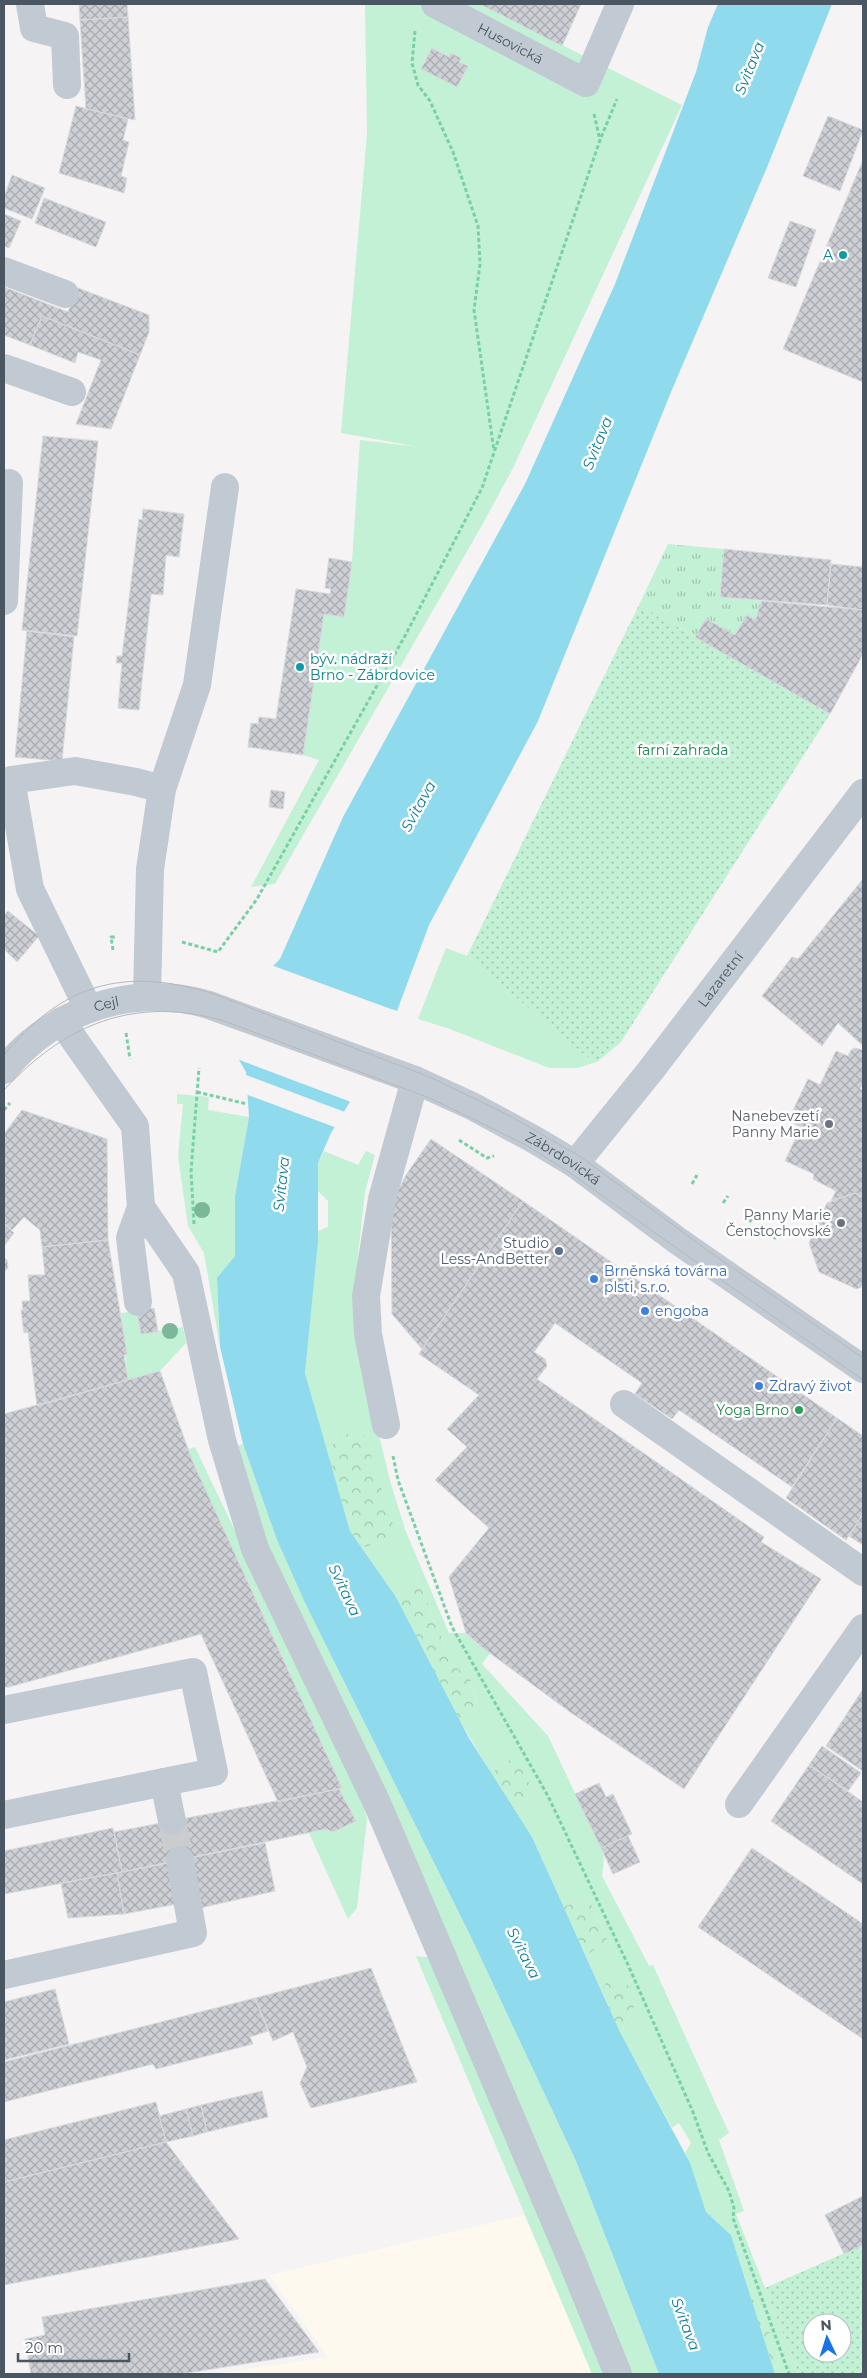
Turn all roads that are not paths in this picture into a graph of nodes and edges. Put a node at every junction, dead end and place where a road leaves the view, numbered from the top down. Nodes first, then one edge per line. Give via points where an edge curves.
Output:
1 (30, 4) edge
2 (435, 4) edge
3 (620, 4) edge
4 (68, 85) dead end
5 (4, 271) edge
6 (65, 294) dead end
7 (4, 368) edge
8 (72, 392) dead end
9 (9, 483) dead end
10 (225, 486) dead end
11 (4, 601) edge
12 (8, 775) edge
13 (162, 790) junction
14 (863, 793) edge
15 (147, 996) junction
16 (88, 1008) junction
17 (228, 1012) joint
18 (61, 1021) junction
19 (4, 1070) edge
20 (406, 1076) junction
21 (575, 1164) junction
22 (141, 1207) junction
23 (138, 1302) dead end
24 (863, 1369) edge
25 (624, 1404) dead end
26 (386, 1424) road end
27 (863, 1572) edge
28 (863, 1628) edge
29 (4, 1710) edge
30 (164, 1782) junction
31 (739, 1804) dead end
32 (4, 1814) edge
33 (172, 1821) tunnel mouth
34 (180, 1860) tunnel mouth
35 (4, 1975) edge
36 (618, 2374) edge

1 - 4 street via 34,28 65,36
2 - 3 street, Husovická via 586,83
5 - 6 street
7 - 8 street
9 - 11 street
10 - 13 street via 197,685
12 - 13 street via 75,771
12 - 16 street via 30,889
13 - 15 street via 150,869
14 - 21 street, Lazaretní
15 - 16 street, Cejl
15 - 17 street, Cejl via 193,1000
16 - 18 street, Cejl
17 - 20 street, Zábrdovická
18 - 19 street, Cejl via 42,1034
18 - 22 street via 135,1126
20 - 21 street, Zábrdovická via 472,1106
20 - 26 street via 366,1296 368,1334
21 - 24 street, Zábrdovická via 678,1241
22 - 23 street via 130,1238
22 - 36 street via 186,1273 225,1448 255,1549 377,1803
25 - 27 street
28 - 31 street
29 - 30 street via 193,1672 214,1772
30 - 32 street
30 - 33 street
34 - 35 street via 193,1933

